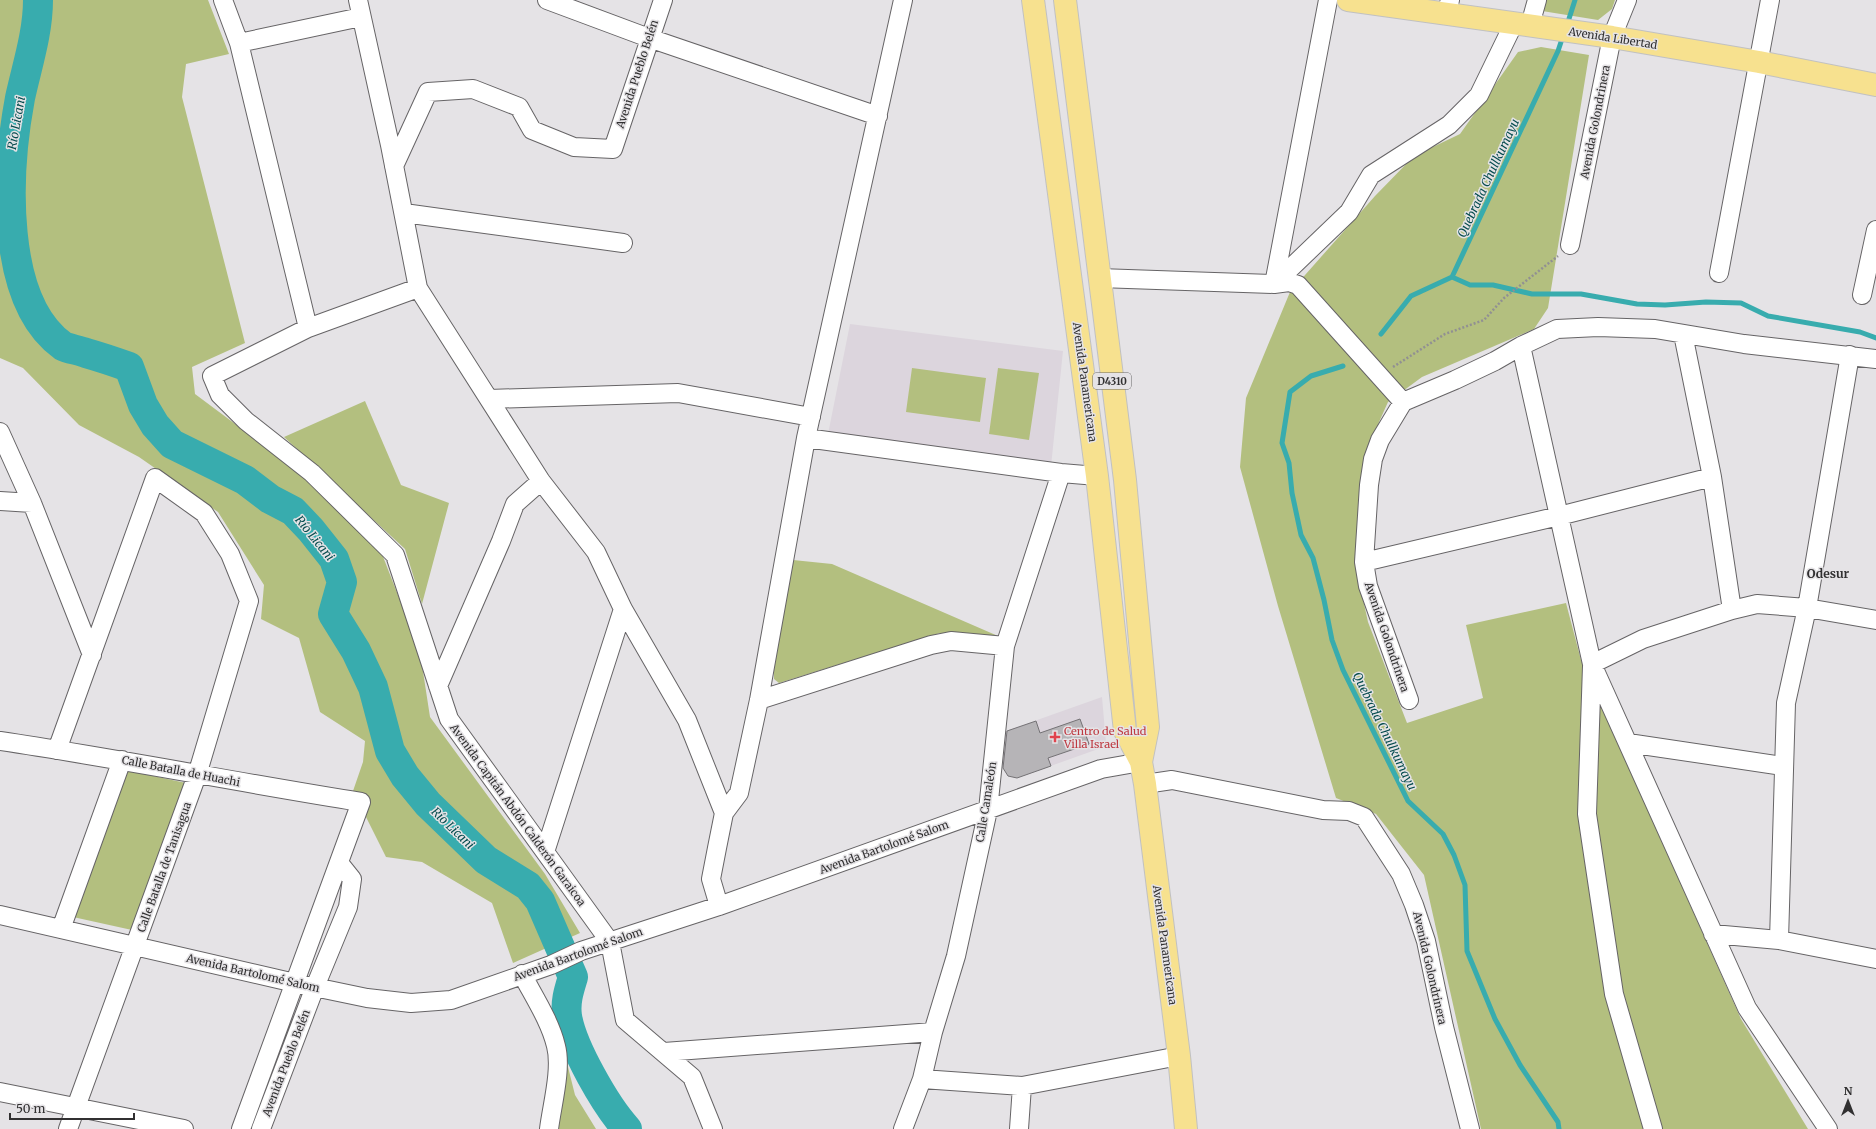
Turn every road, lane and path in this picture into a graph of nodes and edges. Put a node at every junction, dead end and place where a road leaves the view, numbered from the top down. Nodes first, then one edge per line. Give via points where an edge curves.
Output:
1 (223, 0) edge
2 (547, 0) edge
3 (662, 0) edge
4 (903, 0) edge
5 (1033, 0) edge
6 (1065, 0) edge
7 (1328, 0) edge
8 (1348, 0) edge
9 (1537, 0) edge
10 (1627, 0) edge
11 (1770, 0) edge
12 (1448, 7) edge
13 (360, 9) edge
14 (1531, 26) junction
15 (1602, 36) junction
16 (649, 38) junction
17 (239, 43) junction
18 (1759, 62) junction
19 (1876, 85) edge
20 (878, 116) junction
21 (394, 166) junction
22 (404, 213) junction
23 (1876, 230) edge
24 (622, 243) dead end
25 (1570, 245) joint
26 (1719, 273) dead end
27 (1099, 278) junction
28 (1274, 284) junction
29 (418, 288) junction
30 (1862, 296) dead end
31 (308, 328) junction
32 (1683, 334) junction
33 (1521, 346) junction
34 (1850, 355) junction
35 (1876, 359) edge
36 (1380, 375) junction
37 (489, 399) junction
38 (1403, 402) junction
39 (810, 417) junction
40 (0, 432) edge
41 (806, 438) junction
42 (1061, 473) junction
43 (1097, 476) junction
44 (1712, 477) junction
45 (541, 481) junction
46 (0, 501) edge
47 (32, 503) junction
48 (1559, 516) junction
49 (1364, 562) junction
50 (1806, 608) junction
51 (622, 609) junction
52 (1732, 610) junction
53 (1876, 620) edge
54 (1005, 646) junction
55 (92, 655) junction
56 (1592, 664) junction
57 (438, 686) junction
58 (758, 700) junction
59 (1409, 700) dead end
60 (0, 741) edge
61 (1628, 743) junction
62 (57, 750) junction
63 (122, 760) junction
64 (1141, 762) junction
65 (1783, 766) junction
66 (197, 775) junction
67 (1145, 784) junction
68 (362, 802) joint
69 (988, 810) junction
70 (724, 813) junction
71 (545, 852) junction
72 (340, 864) junction
73 (719, 906) junction
74 (0, 915) edge
75 (61, 929) junction
76 (1713, 934) junction
77 (1780, 940) junction
78 (610, 942) junction
79 (135, 946) junction
80 (1876, 959) edge
81 (522, 974) junction
82 (294, 983) junction
83 (315, 988) junction
84 (933, 1032) junction
85 (664, 1052) junction
86 (1179, 1056) junction
87 (922, 1079) junction
88 (1022, 1086) junction
89 (0, 1092) edge
90 (77, 1107) junction
91 (68, 1129) edge
92 (184, 1129) edge
93 (241, 1129) edge
94 (261, 1129) edge
95 (549, 1129) edge
96 (713, 1129) edge
97 (904, 1129) edge
98 (1019, 1129) edge
99 (1186, 1129) edge
100 (1470, 1129) edge
101 (1653, 1129) edge
102 (1828, 1129) edge

1 - 17 street
2 - 16 street
3 - 16 street, Avenida Pueblo Belén
4 - 20 street
5 - 43 main road, Avenida Panamericana / D4310
6 - 27 main road, Avenida Panamericana / D4310
7 - 28 street
8 - 12 main road, Avenida Libertad
9 - 14 street
10 - 15 street, Avenida Golondrinera
11 - 18 street
12 - 14 main road, Avenida Libertad
13 - 17 street
13 - 21 street
14 - 15 main road, Avenida Libertad
14 - 28 street via 1479,95 1449,125 1371,175 1349,212
15 - 18 main road, Avenida Libertad
15 - 25 street, Avenida Golondrinera
16 - 20 street
16 - 21 street, Avenida Pueblo Belén via 612,149 574,147 532,130 519,108 473,89 428,92
17 - 31 street
18 - 19 main road, Avenida Libertad
18 - 26 street
20 - 39 street
21 - 22 street
22 - 24 street
22 - 29 street
23 - 30 street
25 - 36 path via 1504,298 1484,320 1445,334
27 - 28 street
27 - 64 main road, Avenida Panamericana / D4310 via 1125,480 1148,727
28 - 36 street via 1289,282 1298,285
29 - 31 street
29 - 37 street
31 - 57 street, Avenida Capitán Abdón Calderón Garaicoa via 212,376 220,394 246,420 312,472 395,555
32 - 33 street via 1655,329 1557,329
32 - 34 street via 1744,344
32 - 44 street
33 - 38 street via 1456,380
33 - 48 street
34 - 35 street
34 - 50 street
36 - 38 street
37 - 39 street via 678,393
37 - 45 street
38 - 49 street, Avenida Golondrinera via 1380,440 1373,459 1368,485
39 - 41 street
40 - 47 street
41 - 42 street
41 - 58 street
42 - 43 street
42 - 54 street, Calle Camaleón
43 - 64 main road, Avenida Panamericana / D4310 via 1125,731
44 - 48 street
44 - 52 street
45 - 51 street via 596,552
45 - 57 street via 515,504
46 - 47 street
47 - 55 street
48 - 49 street
48 - 56 street
49 - 59 street, Avenida Golondrinera via 1368,586
50 - 52 street via 1757,604
50 - 53 street
50 - 65 street via 1786,704
51 - 70 street via 687,720
51 - 71 street
52 - 56 street via 1643,639
54 - 58 street via 951,641 931,645
54 - 69 street, Calle Camaleón
55 - 62 street
55 - 66 street, Calle Batalla de Tanisagua via 155,478 204,513 230,554 249,601
56 - 61 street
56 - 101 street via 1587,814 1614,994
57 - 71 street, Avenida Capitán Abdón Calderón Garaicoa via 449,719
58 - 70 street via 739,793
60 - 62 street, Calle Batalla de Huachi
61 - 65 street
61 - 76 street
62 - 63 street, Calle Batalla de Huachi
63 - 66 street, Calle Batalla de Huachi
63 - 75 street
64 - 67 main road, Avenida Panamericana / D4310
64 - 69 street, Avenida Bartolomé Salom via 1101,769
65 - 77 street
66 - 68 street, Calle Batalla de Huachi
66 - 79 street, Calle Batalla de Tanisagua
67 - 86 main road, Avenida Panamericana / D4310
67 - 100 street, Avenida Golondrinera via 1172,780 1323,810 1349,811 1364,817 1401,874 1414,905 1426,941 1444,1027
68 - 72 street, Avenida Pueblo Belén
69 - 73 street, Avenida Bartolomé Salom
69 - 84 street, Calle Camaleón via 956,956
70 - 73 street via 711,879
71 - 78 street, Avenida Capitán Abdón Calderón Garaicoa
72 - 82 street, Avenida Pueblo Belén
72 - 83 street, Avenida Pueblo Belén via 352,879 348,907
73 - 78 street, Avenida Bartolomé Salom
74 - 75 street, Avenida Bartolomé Salom
75 - 79 street, Avenida Bartolomé Salom
76 - 77 street
76 - 102 street via 1748,1008
77 - 80 street
78 - 81 street, Avenida Bartolomé Salom
78 - 85 street, Avenida Capitán Abdón Calderón Garaicoa via 625,1020
79 - 82 street, Avenida Bartolomé Salom
79 - 90 street, Calle Batalla de Tanisagua
81 - 83 street, Avenida Bartolomé Salom via 451,1000 427,1002 367,998
81 - 95 street via 549,1025 557,1047
82 - 83 street, Avenida Bartolomé Salom
82 - 93 street, Avenida Pueblo Belén
83 - 94 street, Avenida Pueblo Belén
84 - 85 street
84 - 87 street, Calle Camaleón
85 - 96 street, Avenida Capitán Abdón Calderón Garaicoa via 692,1077
86 - 88 street
86 - 99 main road, Avenida Panamericana / D4310
87 - 88 street
87 - 97 street, Calle Camaleón
88 - 98 street
89 - 90 street
90 - 91 street, Calle Batalla de Tanisagua
90 - 92 street

